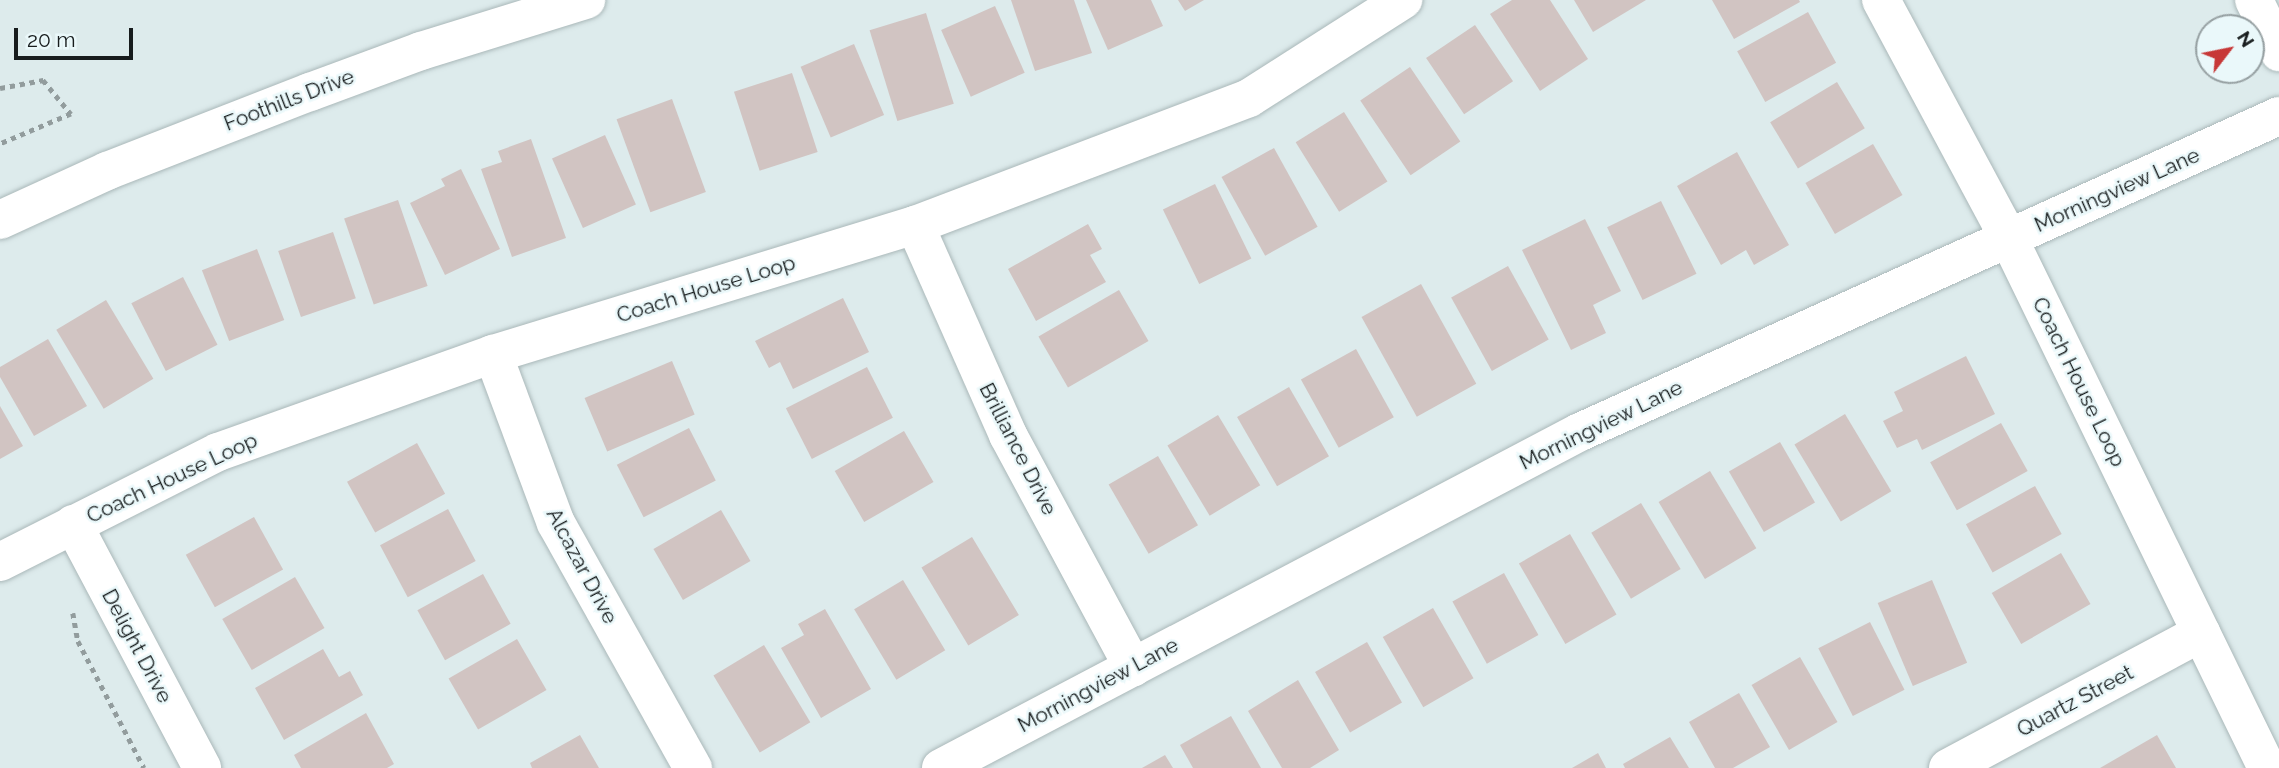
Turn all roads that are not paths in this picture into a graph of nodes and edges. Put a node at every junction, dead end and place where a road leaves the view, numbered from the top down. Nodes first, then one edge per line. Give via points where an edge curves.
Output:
1 (586, 0) edge
2 (1403, 0) edge
3 (1881, 0) edge
4 (2254, 0) edge
5 (2279, 52) edge
6 (2279, 116) edge
7 (0, 220) edge
8 (915, 225) junction
9 (2009, 239) junction
10 (493, 354) junction
11 (73, 524) junction
12 (0, 562) edge
13 (2201, 633) junction
14 (1133, 667) junction
15 (202, 768) edge
16 (692, 768) edge
17 (941, 768) edge
18 (1948, 768) edge
19 (2267, 768) edge

1 - 7 street, Foothills Drive via 421,51 310,92 107,171
2 - 8 street, Coach House Loop via 1249,98
3 - 9 street, Coach House Loop
4 - 5 street
6 - 9 street, Morningview Lane
8 - 10 street, Coach House Loop
8 - 14 street, Brilliance Drive via 1008,435
9 - 13 street, Coach House Loop
9 - 14 street, Morningview Lane via 1580,432
10 - 11 street, Coach House Loop via 218,452
10 - 16 street, Alcazar Drive via 556,523
11 - 12 street, Coach House Loop
11 - 15 street, Delight Drive
13 - 18 street, Quartz Street
13 - 19 street, Coach House Loop
14 - 17 street, Morningview Lane

